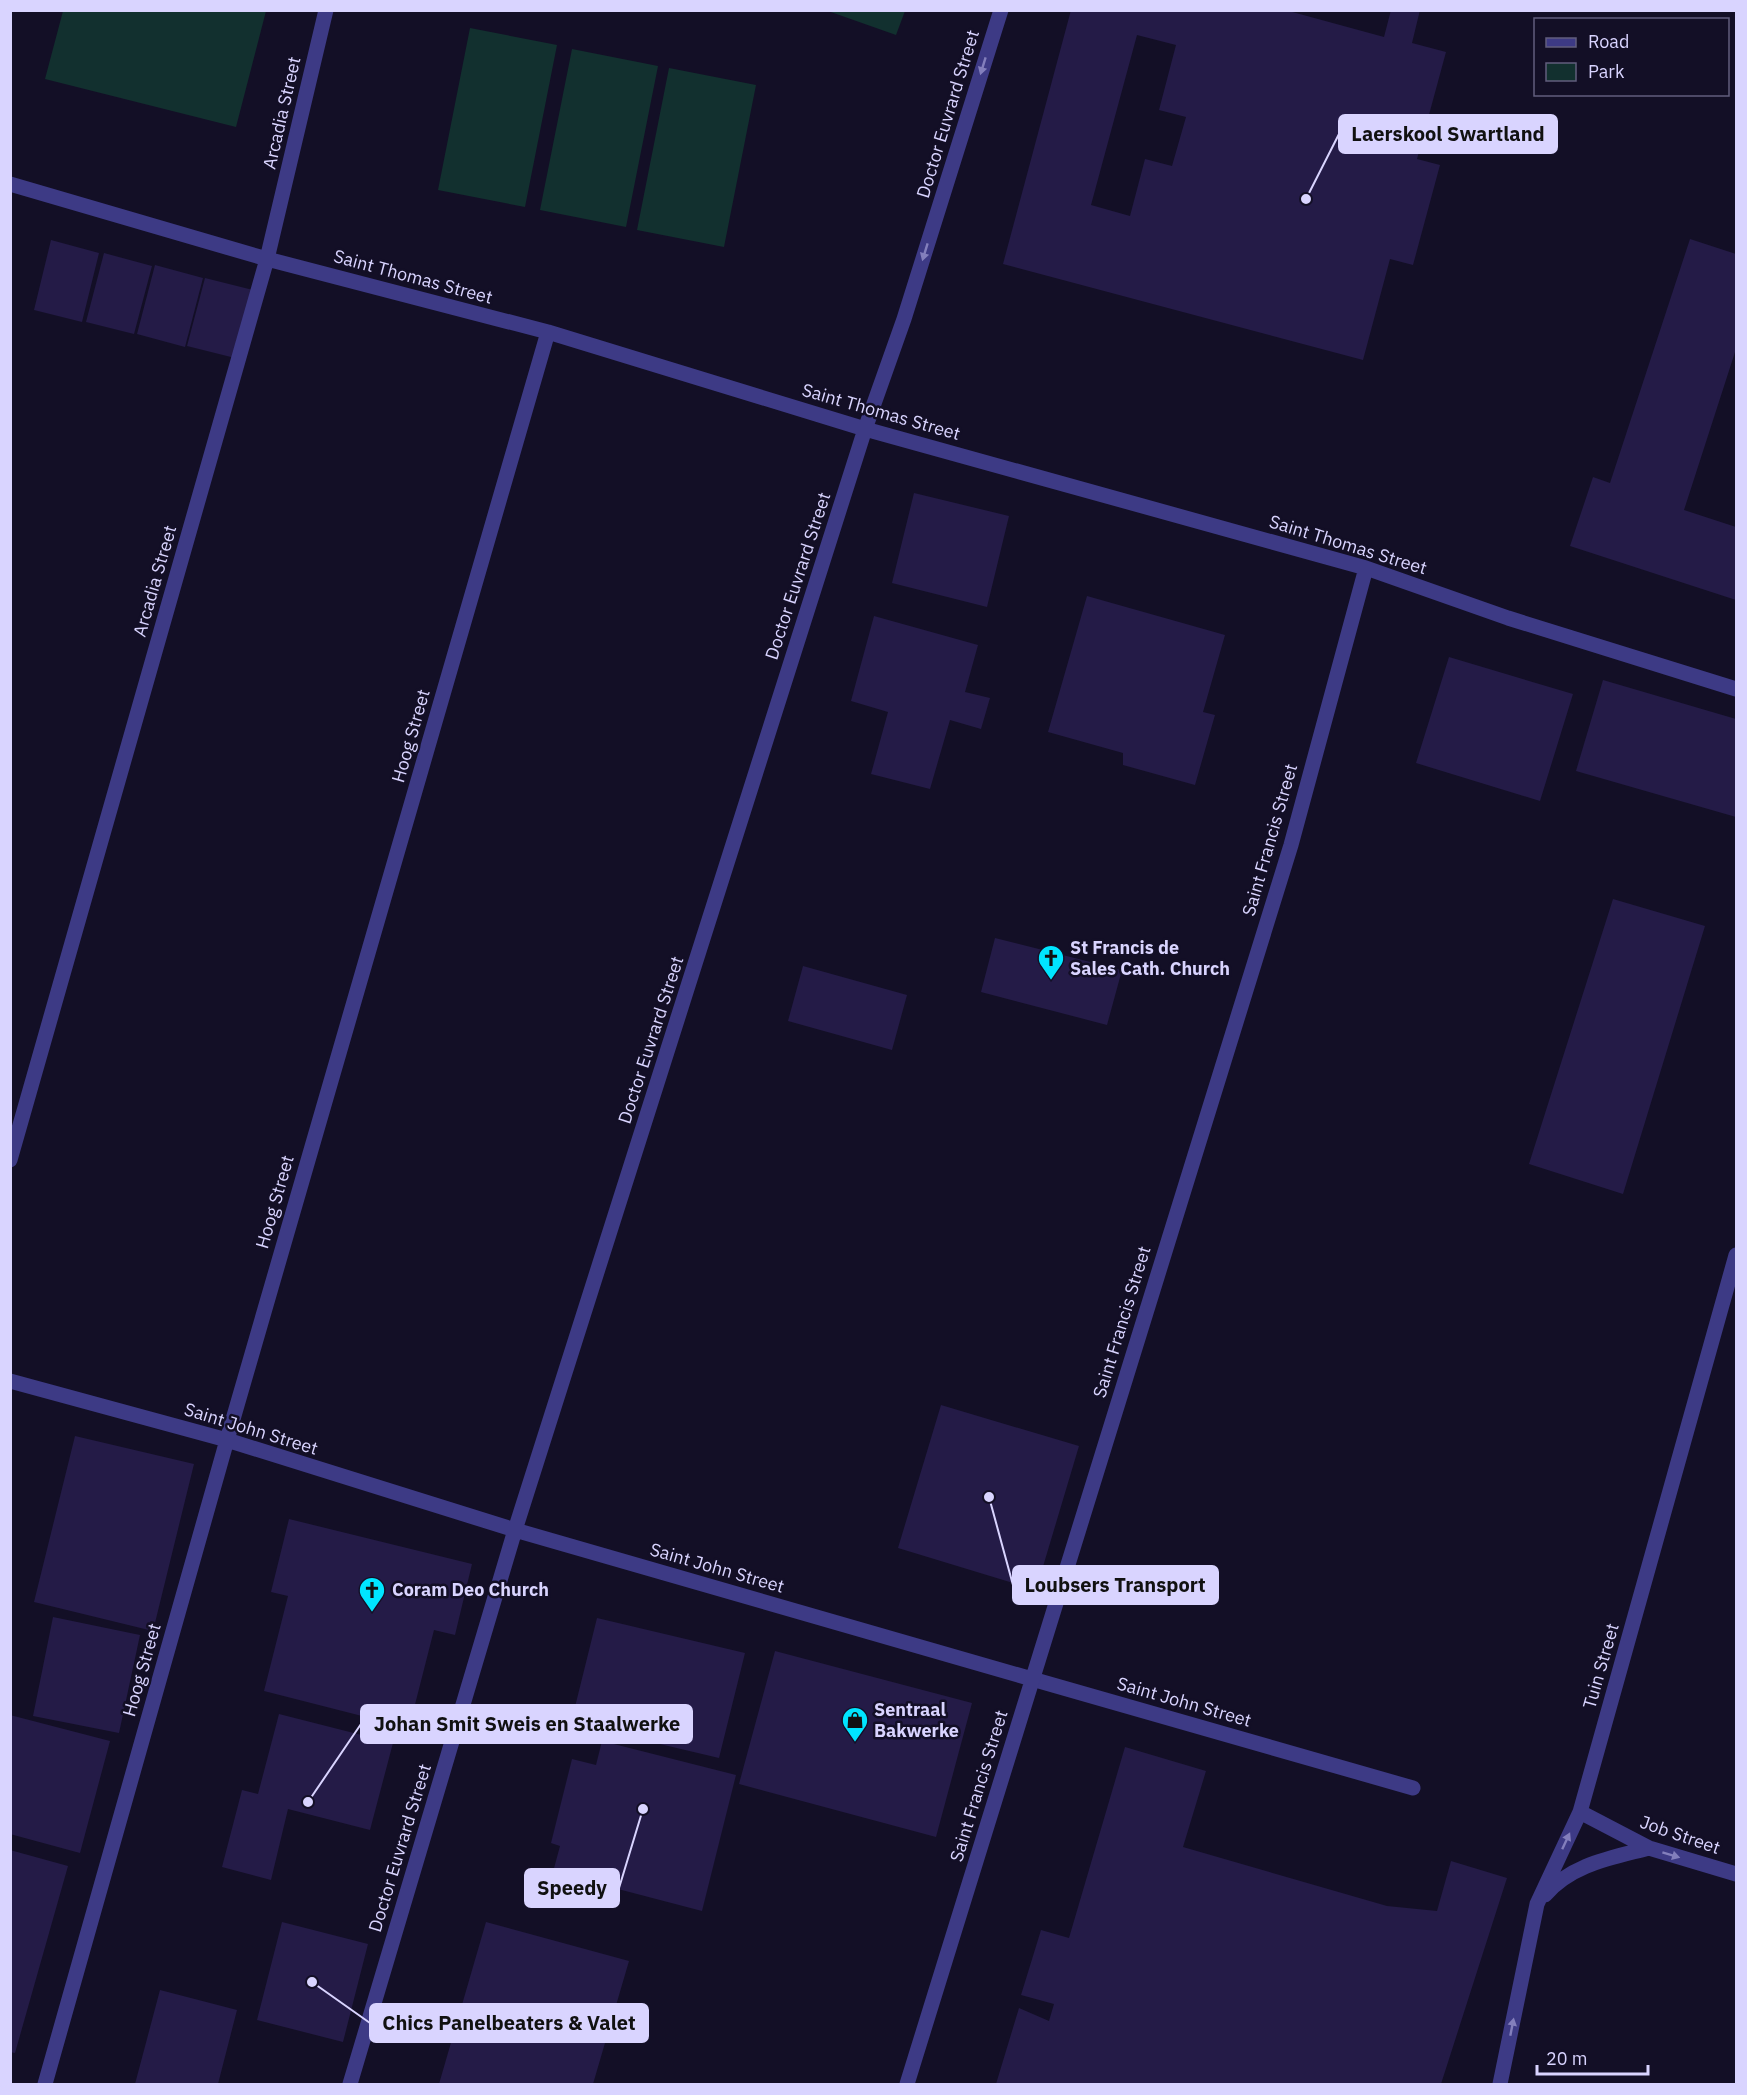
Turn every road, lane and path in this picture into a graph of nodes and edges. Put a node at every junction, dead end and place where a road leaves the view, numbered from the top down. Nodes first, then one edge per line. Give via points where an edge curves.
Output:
1 (326, 10) edge
2 (1001, 10) edge
3 (10, 184) edge
4 (267, 259) junction
5 (549, 332) junction
6 (865, 429) junction
7 (1366, 568) junction
8 (1737, 689) edge
9 (10, 1160) edge
10 (1737, 1255) edge
11 (10, 1381) edge
12 (227, 1440) junction
13 (515, 1530) junction
14 (1032, 1679) junction
15 (1413, 1788) dead end
16 (1580, 1812) junction
17 (1649, 1848) junction
18 (1737, 1874) edge
19 (1537, 1904) junction
20 (45, 2085) edge
21 (350, 2085) edge
22 (907, 2085) edge
23 (1500, 2085) edge

1 - 4 street, Arcadia Street
2 -> 6 street, Doctor Euvrard Street via 904,320
3 - 4 street, Saint Thomas Street
4 - 5 street, Saint Thomas Street
4 - 9 street, Arcadia Street
5 - 6 street, Saint Thomas Street
5 - 12 street, Hoog Street
6 - 7 street, Saint Thomas Street
6 - 13 street, Doctor Euvrard Street
7 - 8 street, Saint Thomas Street via 1508,618
7 - 14 street, Saint Francis Street via 1291,845
10 - 16 street, Tuin Street
11 - 12 street, Saint John Street
12 - 13 street, Saint John Street
12 - 20 street, Hoog Street
13 - 14 street, Saint John Street
13 - 21 street, Doctor Euvrard Street
14 - 15 street, Saint John Street
14 - 22 street, Saint Francis Street
16 - 17 street, Job Street
19 -> 16 street, Tuin Street
17 -> 18 street, Job Street
17 - 19 street via 1579,1868 1556,1883
23 -> 19 street, Tuin Street

